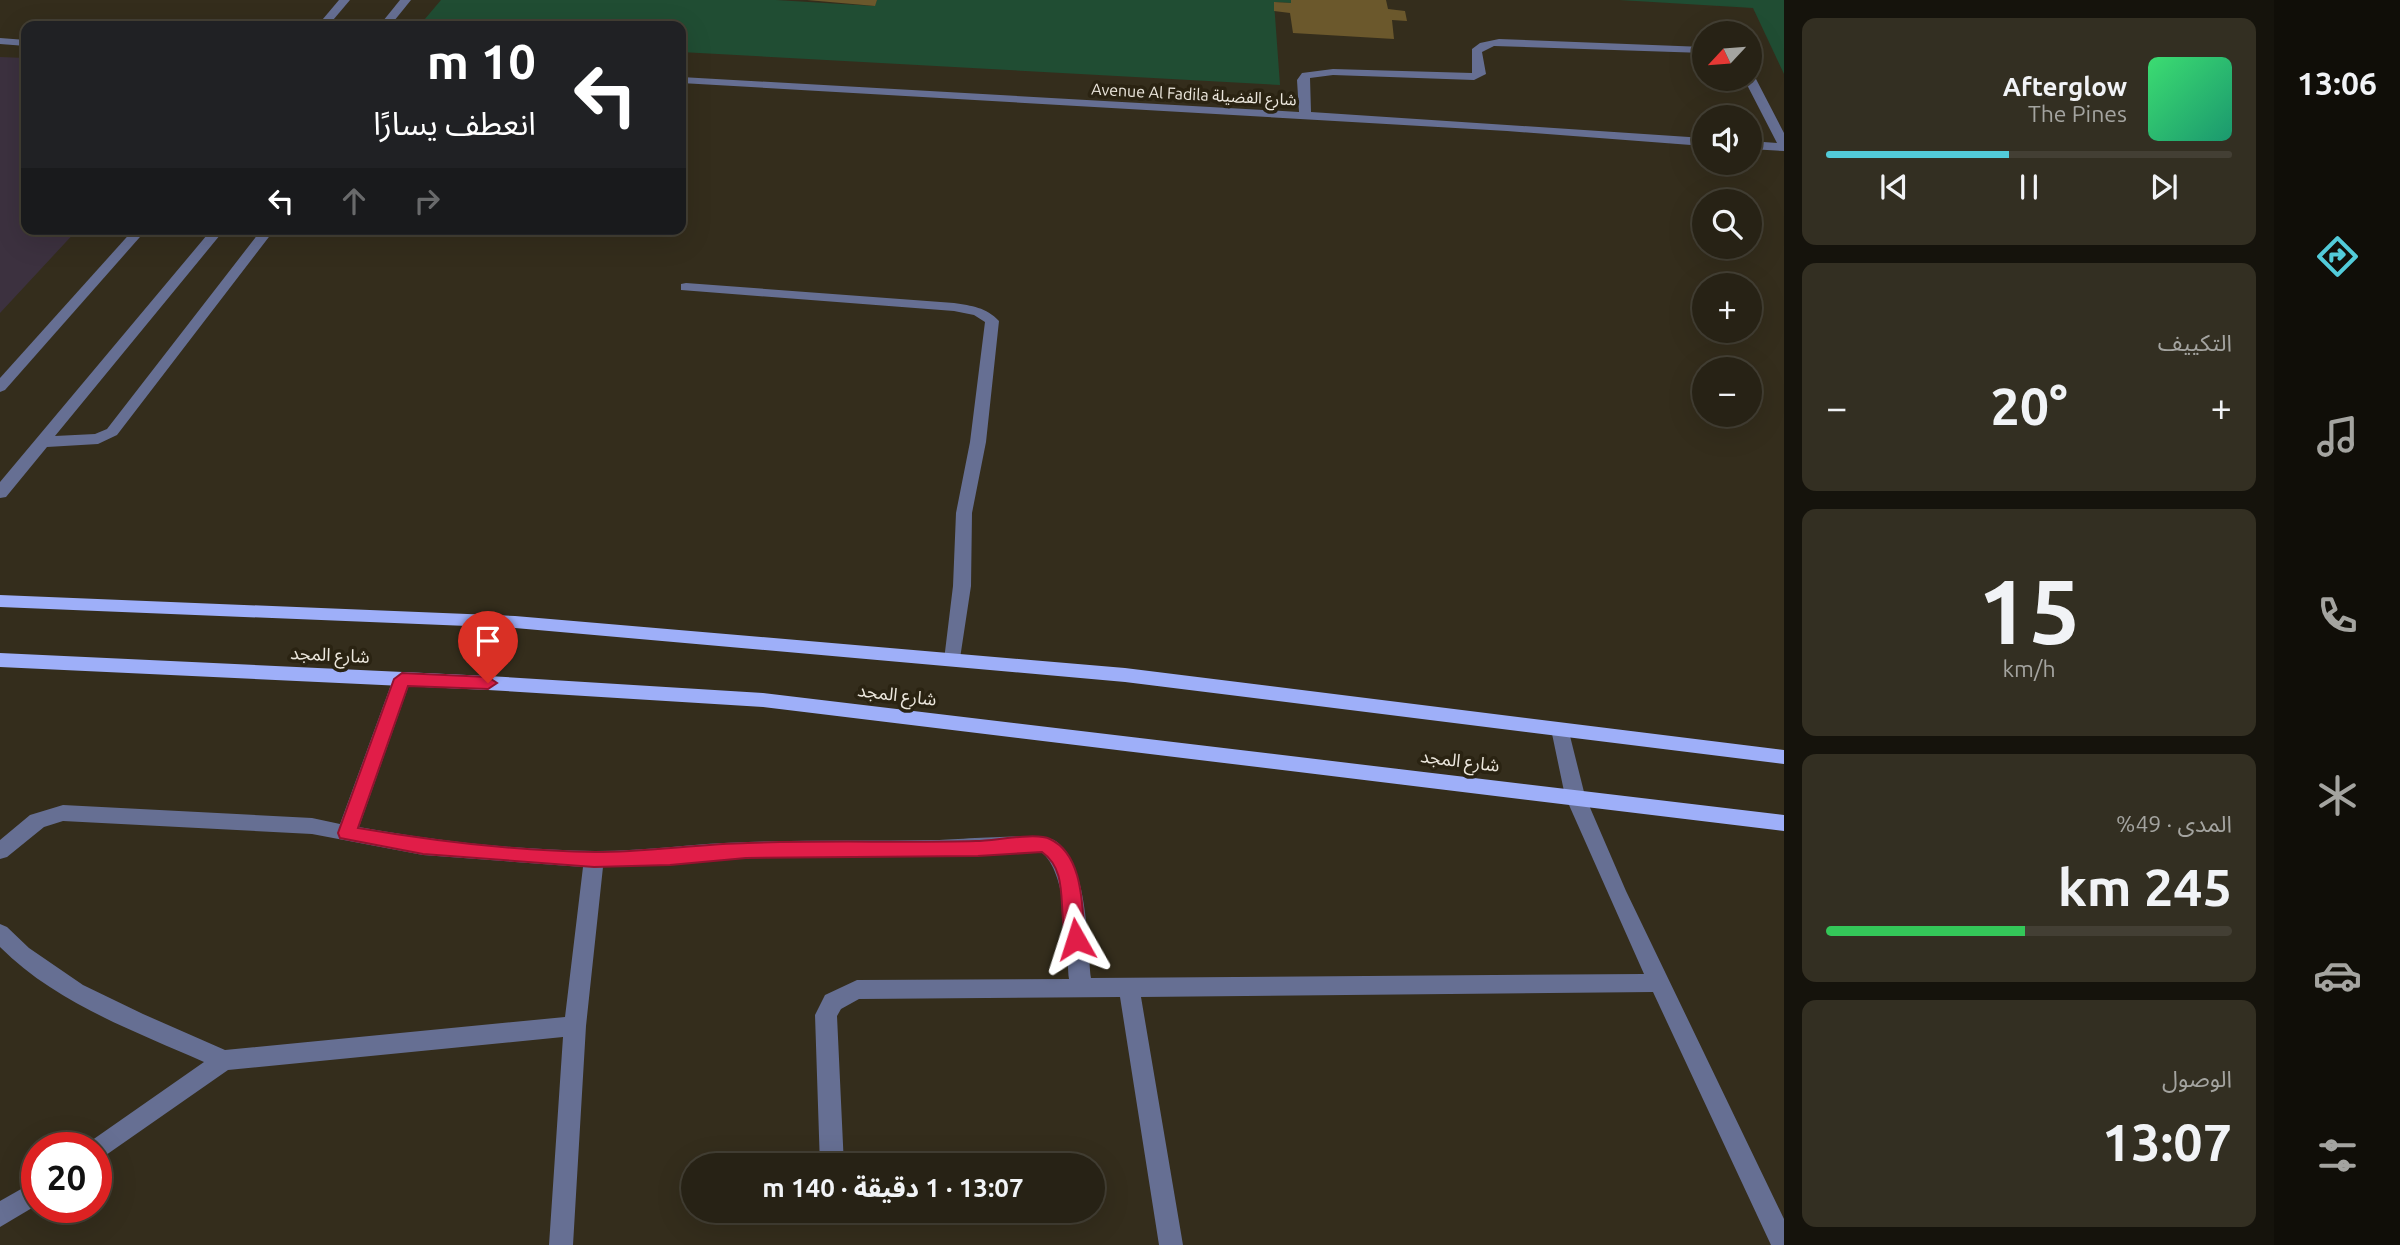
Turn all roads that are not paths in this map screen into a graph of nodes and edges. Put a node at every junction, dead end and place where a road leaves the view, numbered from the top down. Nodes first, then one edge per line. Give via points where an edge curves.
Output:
1 (345, 0) edge
2 (406, 0) edge
3 (326, 21) edge
4 (388, 21) edge
5 (0, 41) edge
6 (21, 43) edge
7 (1692, 49) edge
8 (686, 80) edge
9 (1756, 91) edge
10 (1306, 116) junction
11 (1692, 141) edge
12 (1762, 145) edge
13 (1784, 146) edge
14 (136, 235) edge
15 (214, 235) edge
16 (264, 235) edge
17 (687, 287) dead end
18 (0, 387) edge
19 (42, 442) junction
20 (0, 493) edge
21 (0, 601) edge
22 (0, 660) edge
23 (953, 660) junction
24 (402, 679) junction
25 (1560, 729) junction
26 (1784, 757) edge
27 (1575, 796) junction
28 (1784, 823) edge
29 (347, 833) junction
30 (0, 851) edge
31 (594, 859) junction
32 (0, 933) edge
33 (1659, 983) junction
34 (1081, 988) junction
35 (1129, 988) junction
36 (575, 1026) junction
37 (224, 1060) junction
38 (112, 1140) edge
39 (831, 1153) edge
40 (21, 1201) edge
41 (0, 1215) edge
42 (561, 1245) edge
43 (1171, 1245) edge
44 (1784, 1245) edge

1 - 3 street
2 - 4 street
5 - 6 street
7 - 10 street via 1489,43 1476,51 1480,74 1474,77 1306,75
8 - 10 street, Avenue Al Fadila شارع الفضيلة
9 - 13 street
10 - 11 street, Avenue Al Fadila شارع الفضيلة
12 - 13 street
14 - 18 street
15 - 19 street
16 - 19 street via 112,432 97,439
17 - 23 street via 954,307 978,311 992,321 978,442 964,513
19 - 20 street
21 - 23 main road via 515,622
22 - 24 main road, شارع المجد
23 - 25 main road via 1125,675
24 - 27 main road, شارع المجد via 763,700
24 - 29 street
25 - 26 main road
25 - 27 street
27 - 28 main road, شارع المجد
27 - 33 street
29 - 30 street via 312,826 63,813 37,821
29 - 31 street via 423,847
31 - 34 street via 746,850 1045,844 1063,862 1071,891
31 - 36 street
32 - 37 street via 17,952 83,995
33 - 35 street
33 - 44 street
34 - 35 street
34 - 39 street via 886,988 857,990 833,1002 826,1015
35 - 43 street
36 - 37 street
36 - 42 street
37 - 38 street
40 - 41 street

